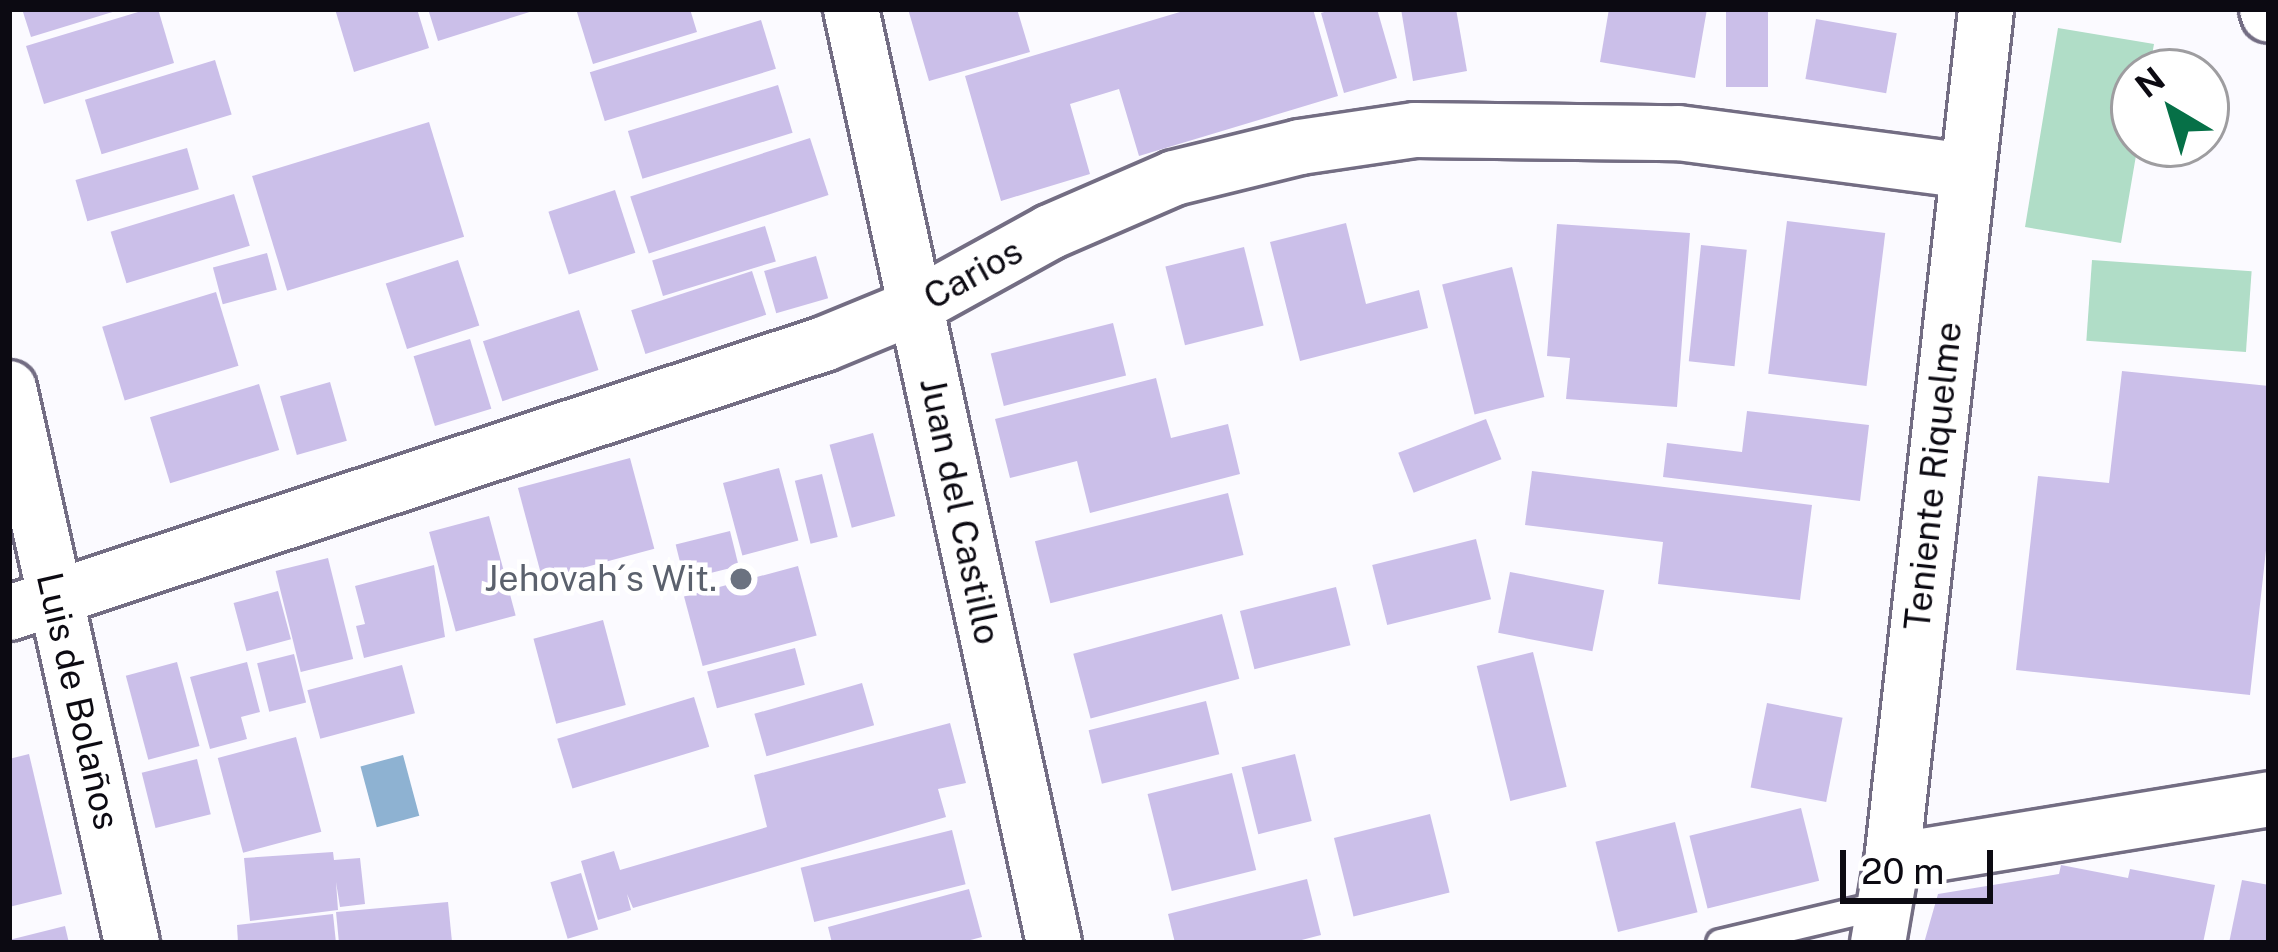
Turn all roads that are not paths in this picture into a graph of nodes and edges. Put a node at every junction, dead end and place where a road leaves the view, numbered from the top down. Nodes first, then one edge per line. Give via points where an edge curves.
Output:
1 (851, 9) edge
2 (1986, 9) edge
3 (1966, 171) junction
4 (916, 306) junction
5 (9, 388) edge
6 (32, 605) edge
7 (2269, 799) edge
8 (1885, 903) edge
9 (132, 943) edge
10 (1054, 943) edge
11 (1720, 943) edge

1 - 4 street, Juan del Castillo
2 - 3 street, Teniente Riquelme
3 - 4 street, Carios via 1678,133 1415,130 1174,178 1050,232
3 - 8 street, Teniente Riquelme
4 - 6 street, Carios via 824,344
4 - 10 street, Juan del Castillo
5 - 6 street, Luis de Bolaños
6 - 9 street, Luis de Bolaños
7 - 8 street
8 - 11 lane

